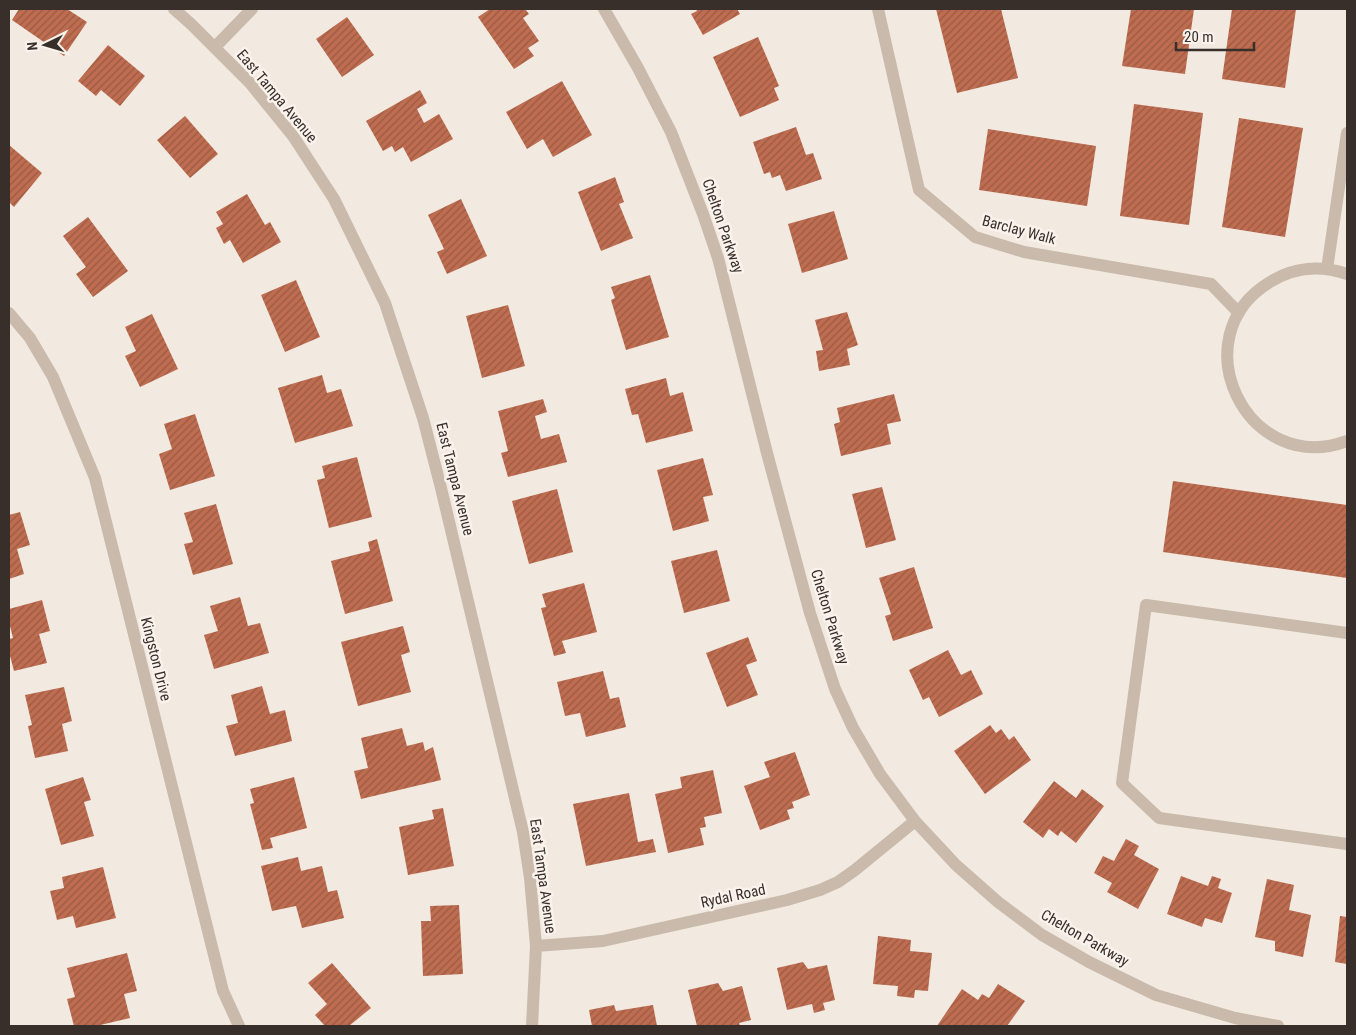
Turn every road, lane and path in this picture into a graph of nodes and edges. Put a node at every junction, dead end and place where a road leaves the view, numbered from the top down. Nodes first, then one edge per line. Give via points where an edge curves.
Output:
1 (174, 9) edge
2 (252, 9) edge
3 (604, 9) edge
4 (878, 9) edge
5 (215, 47) junction
6 (1347, 132) edge
7 (1327, 269) junction
8 (1347, 274) edge
9 (1239, 312) junction
10 (9, 313) edge
11 (1347, 441) edge
12 (1347, 633) edge
13 (915, 821) junction
14 (1347, 844) edge
15 (536, 946) junction
16 (239, 1026) edge
17 (532, 1026) edge
18 (1278, 1026) edge

1 - 5 street, East Tampa Avenue
2 - 5 street
3 - 13 street, Chelton Parkway via 671,132 718,258 810,613 835,690 880,774
4 - 9 street, Barclay Walk via 919,190 961,226 975,237 1024,252 1211,284
5 - 15 street, East Tampa Avenue via 293,136 334,199 385,303 423,418 509,771 523,832
6 - 7 street
7 - 8 street
7 - 9 street via 1293,271 1277,278 1249,298
9 - 11 street via 1230,335 1227,358 1234,394 1247,414 1270,434 1297,445 1321,447
10 - 16 street, Kingston Drive via 30,338 53,377 95,478 223,991
12 - 14 street via 1146,605 1122,783 1159,818
13 - 15 street, Rydal Road via 855,870 820,890 602,941
13 - 18 street, Chelton Parkway via 956,865 998,902 1042,935 1089,962 1156,995 1226,1016
15 - 17 street, East Tampa Avenue

